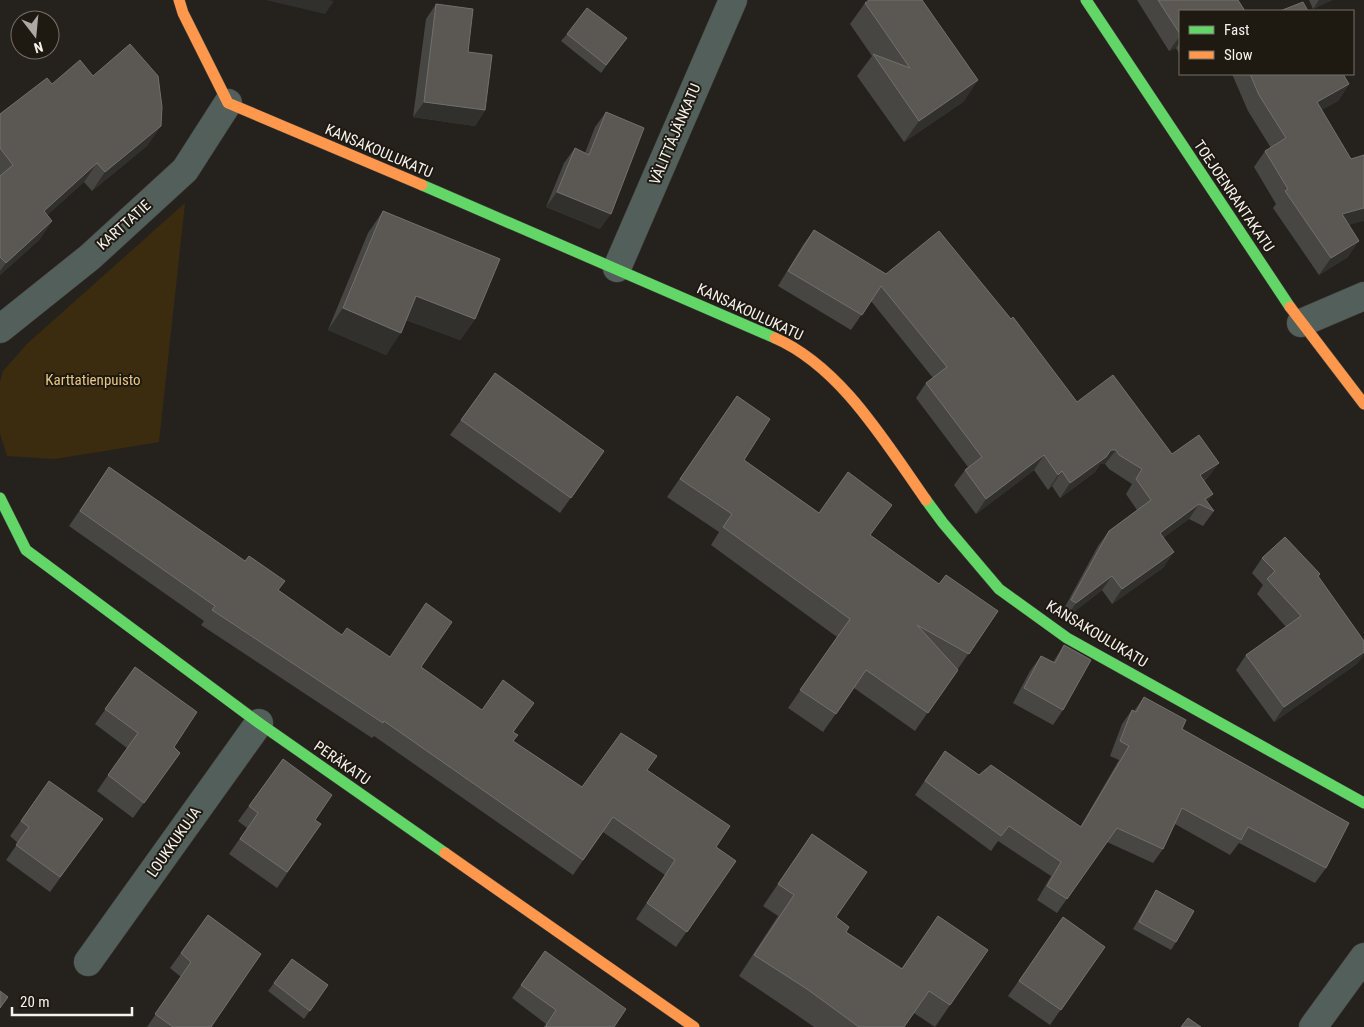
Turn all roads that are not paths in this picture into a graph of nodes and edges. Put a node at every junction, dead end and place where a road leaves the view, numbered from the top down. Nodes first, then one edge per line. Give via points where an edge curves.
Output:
1 (179, 0) edge
2 (733, 0) edge
3 (1086, 0) edge
4 (228, 103) junction
5 (617, 268) junction
6 (1364, 296) edge
7 (1301, 323) junction
8 (0, 329) edge
9 (1364, 404) edge
10 (0, 498) edge
11 (259, 723) junction
12 (1364, 803) edge
13 (1364, 957) edge
14 (88, 962) dead end
15 (679, 1023) edge
16 (1313, 1027) edge

1 - 4 street
2 - 5 street, VÄLITTÄJÄNKATU
3 - 7 street, TOEJOENRANTAKATU
4 - 5 street, KANSAKOULUKATU
4 - 8 street, KARTTATIE via 185,170 90,257
5 - 12 street, KANSAKOULUKATU via 796,348 856,401 943,523 999,589 1067,638
6 - 7 street
7 - 9 street, TOEJOENRANTAKATU
10 - 11 street, PERÄKATU via 26,550
11 - 14 street, LOUKKUKUJA
11 - 15 street, PERÄKATU
13 - 16 street

